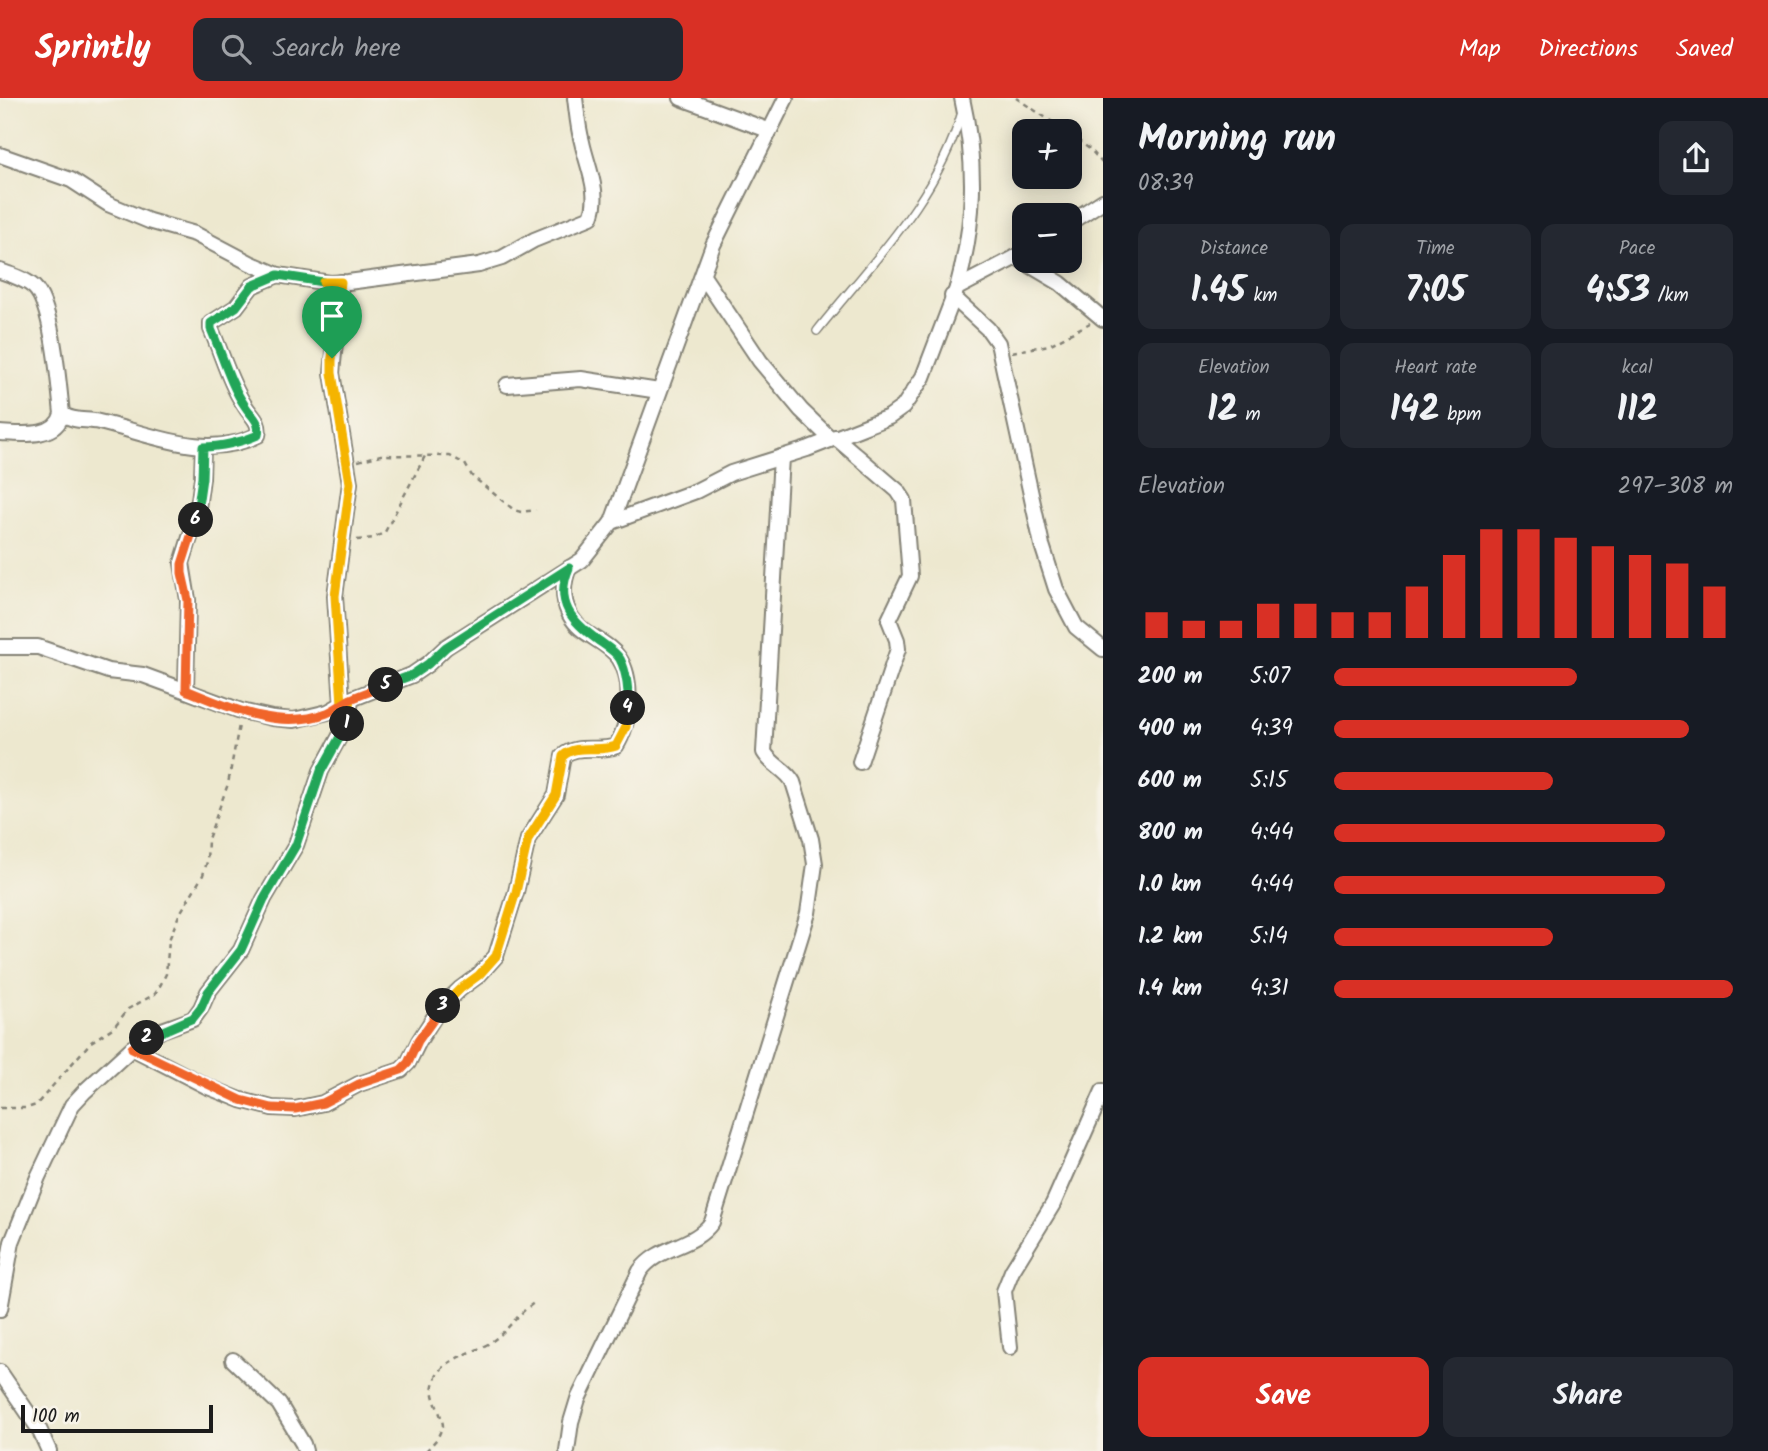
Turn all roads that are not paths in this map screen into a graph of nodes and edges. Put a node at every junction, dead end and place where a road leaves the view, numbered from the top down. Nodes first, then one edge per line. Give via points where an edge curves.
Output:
1 (575, 98) edge
2 (681, 98) edge
3 (786, 98) edge
4 (963, 101) edge
5 (768, 130) junction
6 (0, 155) edge
7 (1103, 201) edge
8 (1082, 215) edge
9 (1012, 259) edge
10 (0, 271) edge
11 (1046, 273) edge
12 (278, 275) junction
13 (703, 276) junction
14 (341, 282) junction
15 (954, 292) junction
16 (1102, 318) edge
17 (817, 331) dead end
18 (507, 385) dead end
19 (659, 391) junction
20 (62, 414) junction
21 (0, 433) edge
22 (832, 437) junction
23 (203, 447) junction
24 (781, 457) junction
25 (612, 522) junction
26 (569, 568) junction
27 (0, 647) edge
28 (1103, 649) edge
29 (186, 690) junction
30 (346, 702) junction
31 (860, 762) dead end
32 (132, 1048) junction
33 (1103, 1091) edge
34 (0, 1309) edge
35 (1010, 1347) dead end
36 (233, 1360) dead end
37 (0, 1372) edge
38 (49, 1451) edge
39 (305, 1451) edge
40 (567, 1451) edge

1 - 14 street via 595,197 591,217 479,265
2 - 5 street
3 - 5 street
4 - 15 street via 972,152 972,200 969,238
4 - 17 lane via 951,146 924,196
5 - 13 street via 713,244
6 - 12 street via 71,180 108,204 195,234
7 - 8 street
9 - 15 street
10 - 20 street via 33,286 43,299
11 - 16 street
12 - 14 street
12 - 23 street via 252,286 236,307 211,323 233,383 258,424 258,435
13 - 19 street
13 - 22 street via 766,370
14 - 30 street via 332,373 350,483 335,596
15 - 22 street via 923,377 903,407 889,417
15 - 28 street via 996,339 1002,353 1030,493 1056,589 1076,626
18 - 19 street via 580,379
19 - 25 street
20 - 21 street via 50,431
20 - 23 street
22 - 24 street
22 - 31 street via 904,500 911,568 889,620 898,649
23 - 29 street via 197,515 182,564 188,600
24 - 25 street
24 - 40 street via 764,752 771,764 790,776 811,839 815,864 808,914 712,1222 698,1238 653,1257 640,1271 578,1399
25 - 26 street via 582,560
26 - 30 street via 446,647 412,675
26 - 32 street via 563,593 573,621 620,659 627,687 626,727 616,746 575,748 563,756 556,795 528,839 496,956 440,1008 408,1063 323,1103 272,1108 208,1087
27 - 29 street via 38,647 108,671 143,675
29 - 30 street via 272,719 294,720 328,712
30 - 32 street via 348,720 321,771 296,845 241,950 193,1018
32 - 34 street via 72,1105 12,1241
33 - 35 street via 1053,1204 1004,1291
36 - 39 street via 279,1404
37 - 38 street

